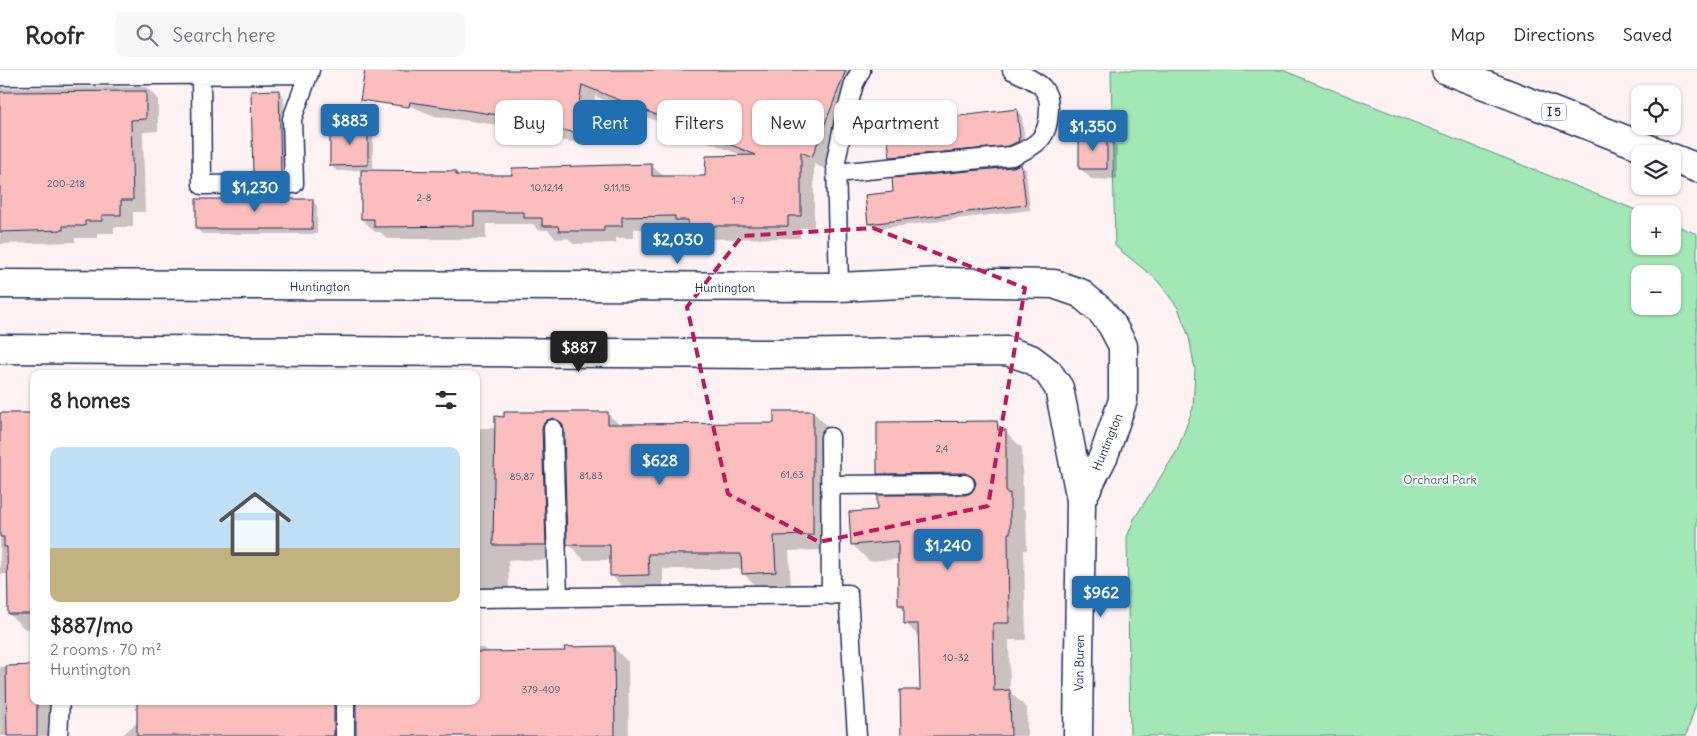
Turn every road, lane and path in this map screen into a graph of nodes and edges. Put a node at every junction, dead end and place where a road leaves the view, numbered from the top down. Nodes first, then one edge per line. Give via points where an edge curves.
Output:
1 (861, 70) edge
2 (1012, 70) edge
3 (1446, 70) edge
4 (309, 72) edge
5 (202, 73) edge
6 (0, 76) edge
7 (1639, 145) edge
8 (1681, 162) edge
9 (1697, 168) edge
10 (836, 173) junction
11 (0, 284) edge
12 (839, 287) junction
13 (0, 349) edge
14 (553, 429) dead end
15 (830, 437) dead end
16 (964, 484) dead end
17 (830, 485) junction
18 (1081, 500) junction
19 (831, 595) junction
20 (558, 597) junction
21 (480, 598) edge
22 (60, 705) edge
23 (345, 705) edge
24 (58, 736) edge
25 (345, 736) edge
26 (857, 736) edge
27 (1078, 736) edge

1 - 10 lane via 844,121
2 - 10 lane via 1041,86 1049,96 1049,118 1044,135 1032,148 1012,156
3 - 7 main road, I 5
4 - 5 lane
4 - 5 lane via 292,119 294,184 202,185
5 - 6 lane
8 - 9 main road
10 - 12 lane
11 - 12 main road, Huntington
12 - 18 main road, Huntington via 941,282 1054,284 1080,294 1101,311 1122,346 1123,400 1104,455
13 - 18 main road, Huntington via 765,354 1007,351 1032,359 1048,372 1059,388
14 - 20 lane
15 - 17 lane
16 - 17 lane
17 - 19 lane
18 - 27 main road, Van Buren
19 - 20 lane
19 - 26 lane via 848,594
20 - 21 lane
22 - 24 lane
23 - 25 lane

